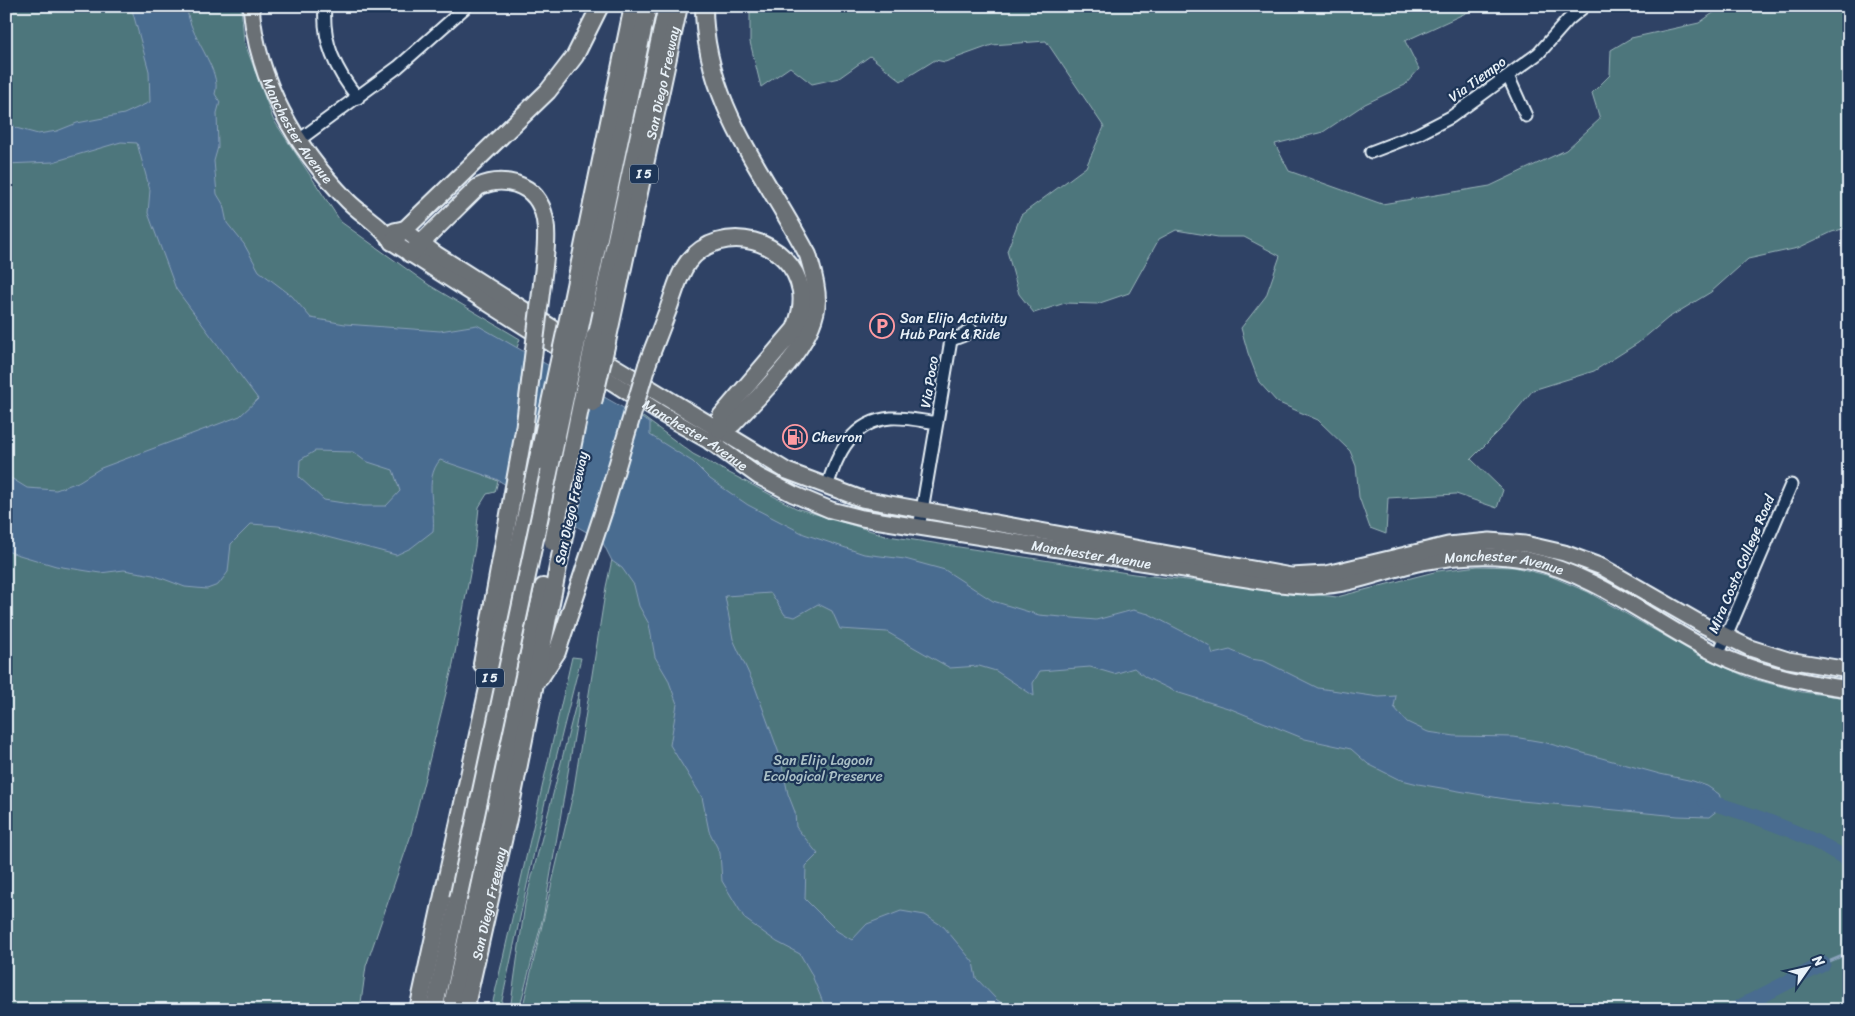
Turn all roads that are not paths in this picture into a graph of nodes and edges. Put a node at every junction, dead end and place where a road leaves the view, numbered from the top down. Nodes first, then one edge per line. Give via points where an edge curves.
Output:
1 (251, 6) edge
2 (325, 6) edge
3 (467, 6) edge
4 (600, 6) edge
5 (632, 6) edge
6 (648, 6) edge
7 (667, 6) edge
8 (679, 6) edge
9 (704, 6) edge
10 (1585, 6) edge
11 (1508, 76) junction
12 (358, 98) junction
13 (1526, 116) dead end
14 (299, 140) junction
15 (1371, 152) dead end
16 (403, 229) junction
17 (389, 237) junction
18 (416, 248) junction
19 (577, 307) junction
20 (970, 329) dead end
21 (601, 338) junction
22 (938, 423) junction
23 (716, 436) junction
24 (1791, 485) dead end
25 (827, 487) junction
26 (923, 508) junction
27 (919, 528) junction
28 (558, 544) junction
29 (1727, 637) junction
30 (1718, 653) junction
31 (1849, 670) edge
32 (536, 684) junction
33 (1849, 689) edge
34 (442, 893) junction
35 (418, 1010) edge
36 (434, 1010) edge
37 (451, 1010) edge
38 (465, 1010) edge

1 - 14 main road, Manchester Avenue via 264,68 275,99
2 - 12 street via 327,45 339,73
3 - 12 street
4 - 16 highway via 575,56 548,91
5 - 19 highway, I 5
6 - 19 highway
7 - 21 highway
8 - 21 highway, San Diego Freeway / I 5
9 - 23 highway via 707,48 716,86 733,126 808,255 817,300 810,330 799,349 733,424
10 - 11 street, Via Tiempo via 1539,53
11 - 13 street
11 - 15 street, Via Tiempo via 1450,117 1418,134
12 - 14 street
14 - 17 main road, Manchester Avenue via 348,202
16 - 17 highway
16 - 18 main road, Manchester Avenue
17 - 18 main road, Manchester Avenue
18 - 23 main road, Manchester Avenue via 662,414
18 - 34 highway, bridge via 478,187 487,183 505,181 522,186 538,201 545,219 547,235 524,431
19 - 34 highway, I 5, bridge
19 - 36 highway, bridge
20 - 22 street, Via Poco via 951,340
21 - 28 highway, San Diego Freeway / I 5, bridge
22 - 25 street, Via Poco via 891,418 865,425 845,443
22 - 26 street
23 - 25 main road, Manchester Avenue
23 - 27 main road, Manchester Avenue via 758,476 793,494 831,510
23 - 32 highway, bridge via 721,416 795,329 801,312 800,291 792,269 781,256 767,245 733,238 701,250 680,277 647,365 558,652
24 - 29 street, Mira Costa College Road
25 - 26 main road, Manchester Avenue via 862,499
26 - 27 street
26 - 29 main road, Manchester Avenue via 1291,576 1326,574 1448,546 1490,541 1525,544 1564,553 1602,567
27 - 30 main road, Manchester Avenue via 1279,584 1316,586 1358,580 1458,556 1498,555 1530,560 1566,571
28 - 32 highway, San Diego Freeway / I 5
28 - 37 highway
29 - 30 street, Mira Costa College Road
29 - 31 main road, Manchester Avenue via 1788,660
30 - 33 main road, Manchester Avenue via 1776,675
32 - 38 highway, San Diego Freeway / I 5
34 - 35 highway, I 5

